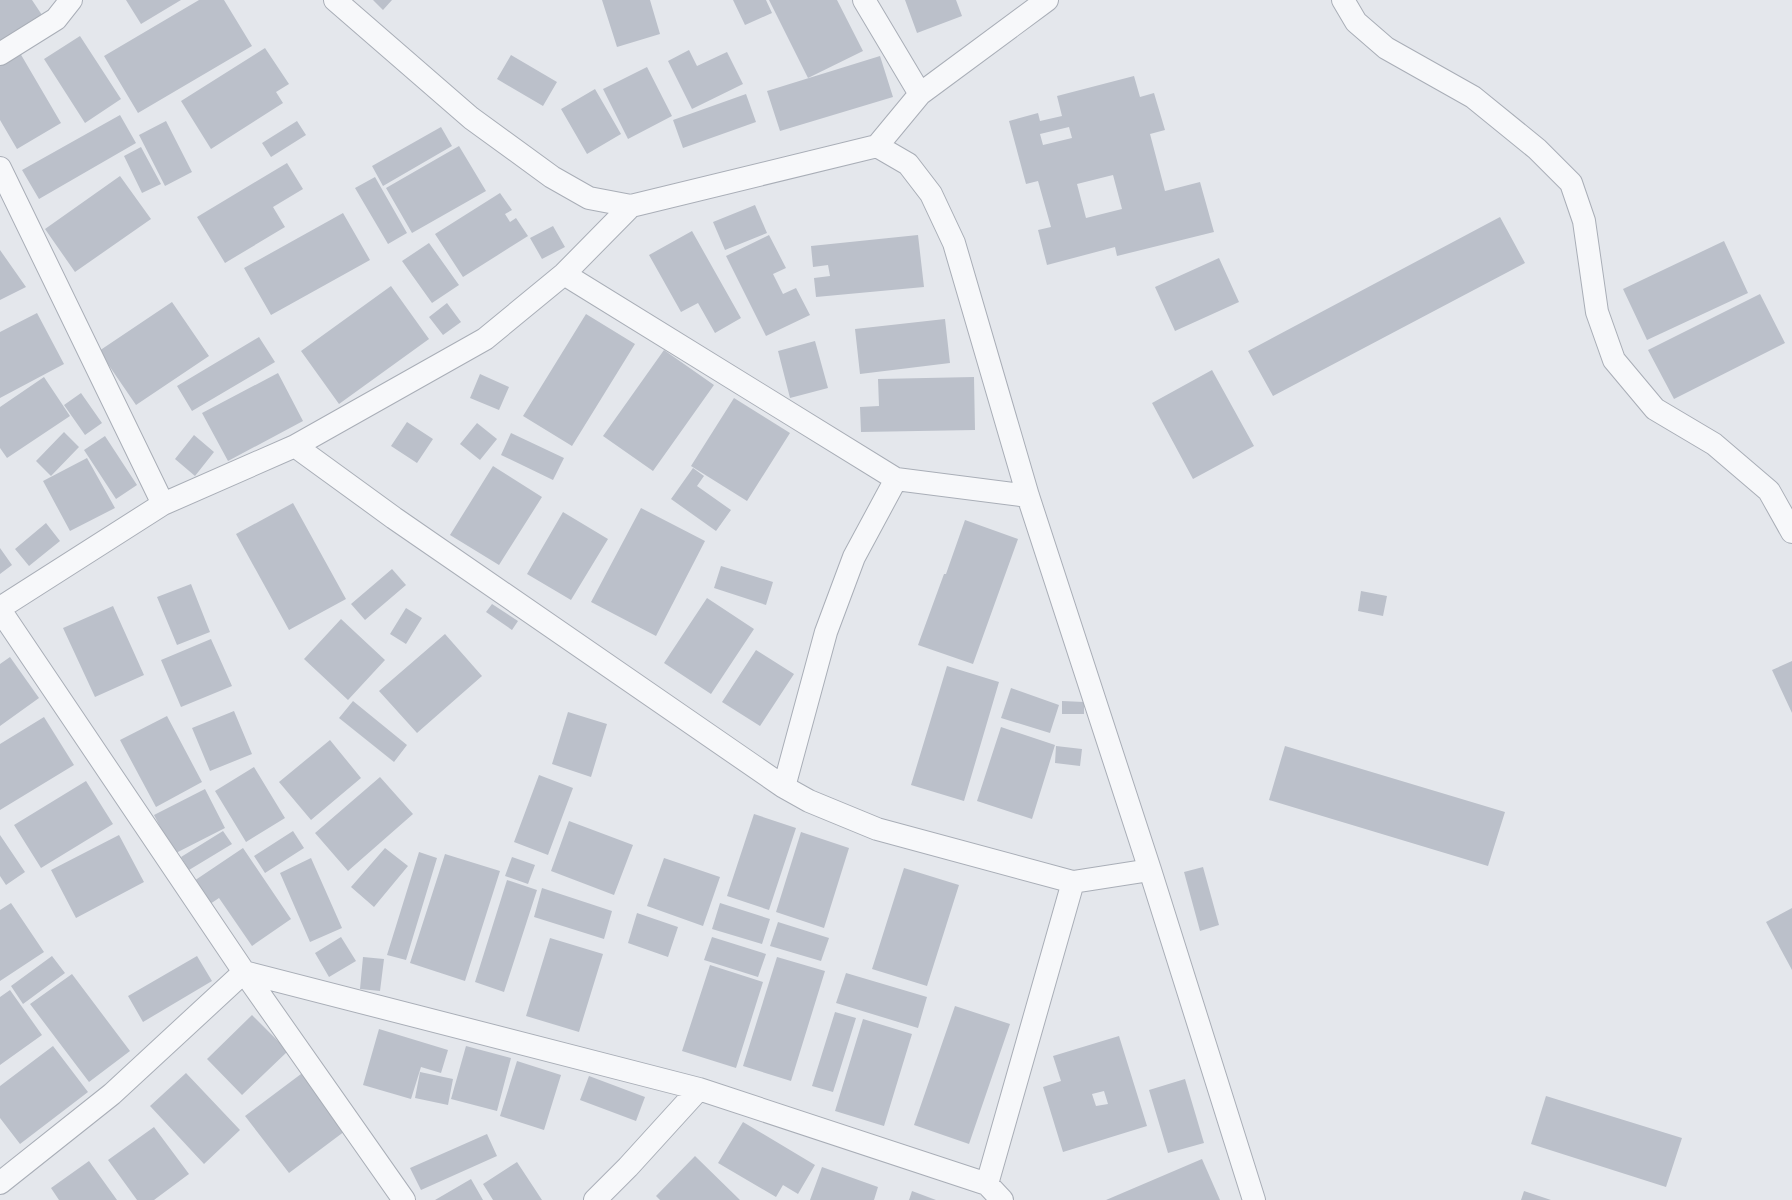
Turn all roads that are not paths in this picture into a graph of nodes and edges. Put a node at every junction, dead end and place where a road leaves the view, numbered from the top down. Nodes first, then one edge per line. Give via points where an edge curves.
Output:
1 (71, 0) edge
2 (335, 0) edge
3 (864, 0) edge
4 (1047, 0) edge
5 (1343, 0) edge
6 (0, 54) edge
7 (920, 94) junction
8 (877, 146) junction
9 (0, 168) edge
10 (631, 206) junction
11 (564, 274) junction
12 (295, 446) junction
13 (896, 479) junction
14 (1769, 491) junction
15 (1028, 496) junction
16 (1792, 502) edge
17 (163, 504) junction
18 (1792, 532) edge
19 (0, 609) edge
20 (784, 787) junction
21 (1150, 870) junction
22 (1073, 882) junction
23 (244, 972) junction
24 (699, 1089) junction
25 (0, 1183) edge
26 (987, 1184) junction
27 (404, 1200) edge
28 (595, 1200) edge
29 (1002, 1200) edge
30 (1254, 1200) edge

1 - 6 street via 56,19
2 - 10 street via 471,118 552,177 589,198
3 - 7 street
4 - 7 street
5 - 14 street via 1356,22 1386,48 1473,97 1537,149 1571,183 1584,221 1597,312 1614,360 1655,409 1714,444
7 - 8 street
8 - 10 street
8 - 15 street via 908,164 931,194 954,242
9 - 17 street
10 - 11 street
11 - 12 street via 485,339
11 - 13 street
12 - 17 street
12 - 20 street via 394,518
13 - 15 street
13 - 20 street via 854,557 833,612
14 - 16 street
14 - 18 street
15 - 21 street
17 - 19 street
19 - 23 street
20 - 22 street via 809,801 877,829
21 - 22 street
21 - 30 street
22 - 26 street
23 - 24 street
23 - 25 street via 112,1094
23 - 27 street
24 - 26 street
24 - 28 street
26 - 29 street

